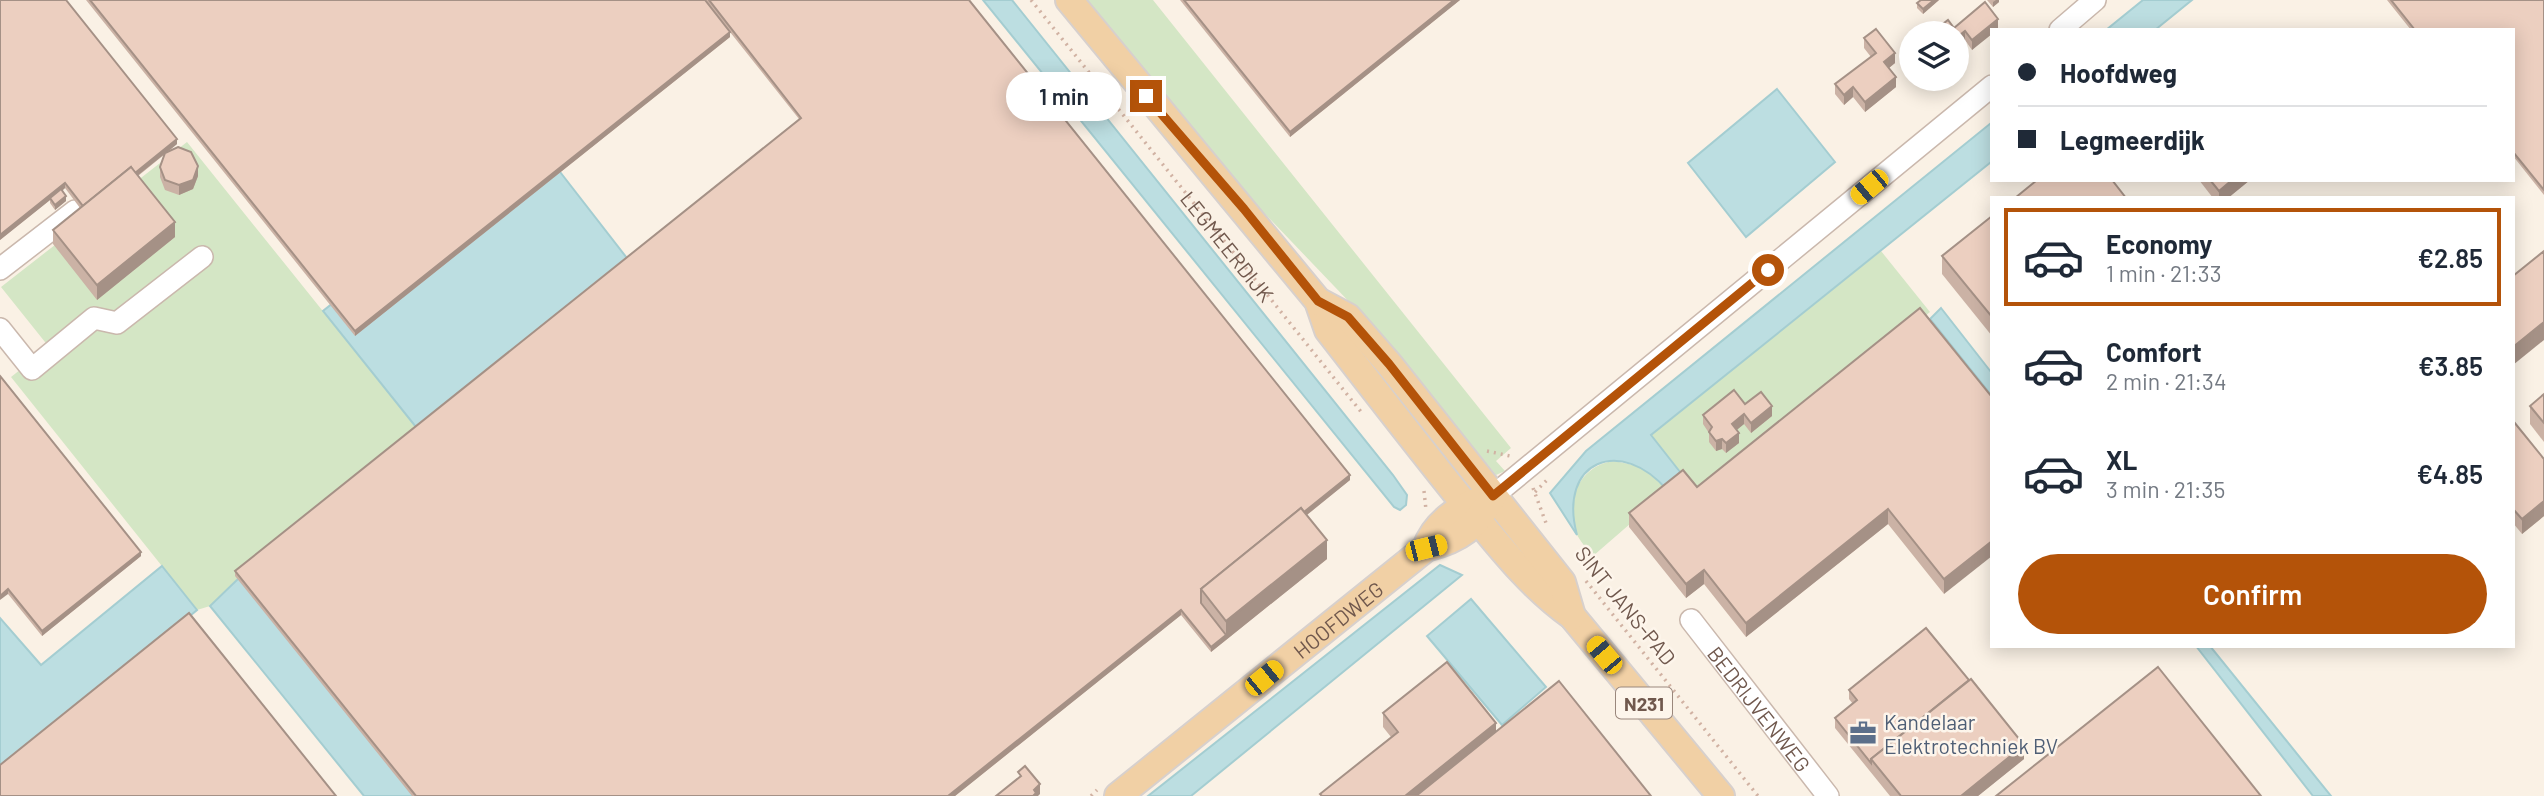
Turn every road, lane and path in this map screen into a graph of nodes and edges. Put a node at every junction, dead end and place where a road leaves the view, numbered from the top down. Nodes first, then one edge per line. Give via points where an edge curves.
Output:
1 (1031, 0) edge
2 (1069, 0) edge
3 (2095, 0) edge
4 (2062, 28) edge
5 (1990, 88) edge
6 (75, 211) edge
7 (202, 257) dead end
8 (0, 269) edge
9 (1318, 301) junction
10 (0, 328) edge
11 (1363, 415) dead end
12 (1416, 480) dead end
13 (1424, 491) dead end
14 (1535, 492) dead end
15 (1493, 496) junction
16 (1472, 512) junction
17 (1551, 533) dead end
18 (1584, 578) dead end
19 (1572, 616) junction
20 (1691, 620) dead end
21 (1118, 796) edge
22 (1721, 796) edge
23 (1758, 796) edge
24 (1828, 796) edge

1 - 11 path, LEGMEERDIJK
2 - 9 main road, LEGMEERDIJK / N231
3 - 4 street
5 - 15 street, HOOFDWEG
6 - 8 street
7 - 10 street via 117,323 94,318 32,369
9 - 15 main road, LEGMEERDIJK / N231 via 1348,317
9 - 16 main road, LEGMEERDIJK / N231 via 1328,330
12 - 13 path
14 - 17 path, SINT JANS-PAD
15 - 16 main road, HOOFDWEG
15 - 19 main road, N231 via 1562,582
16 - 19 main road, N231 via 1533,583
16 - 21 main road, HOOFDWEG via 1452,541 1426,548
18 - 23 path, SINT JANS-PAD
19 - 22 main road, N231
20 - 24 street, BEDRIJVENWEG

